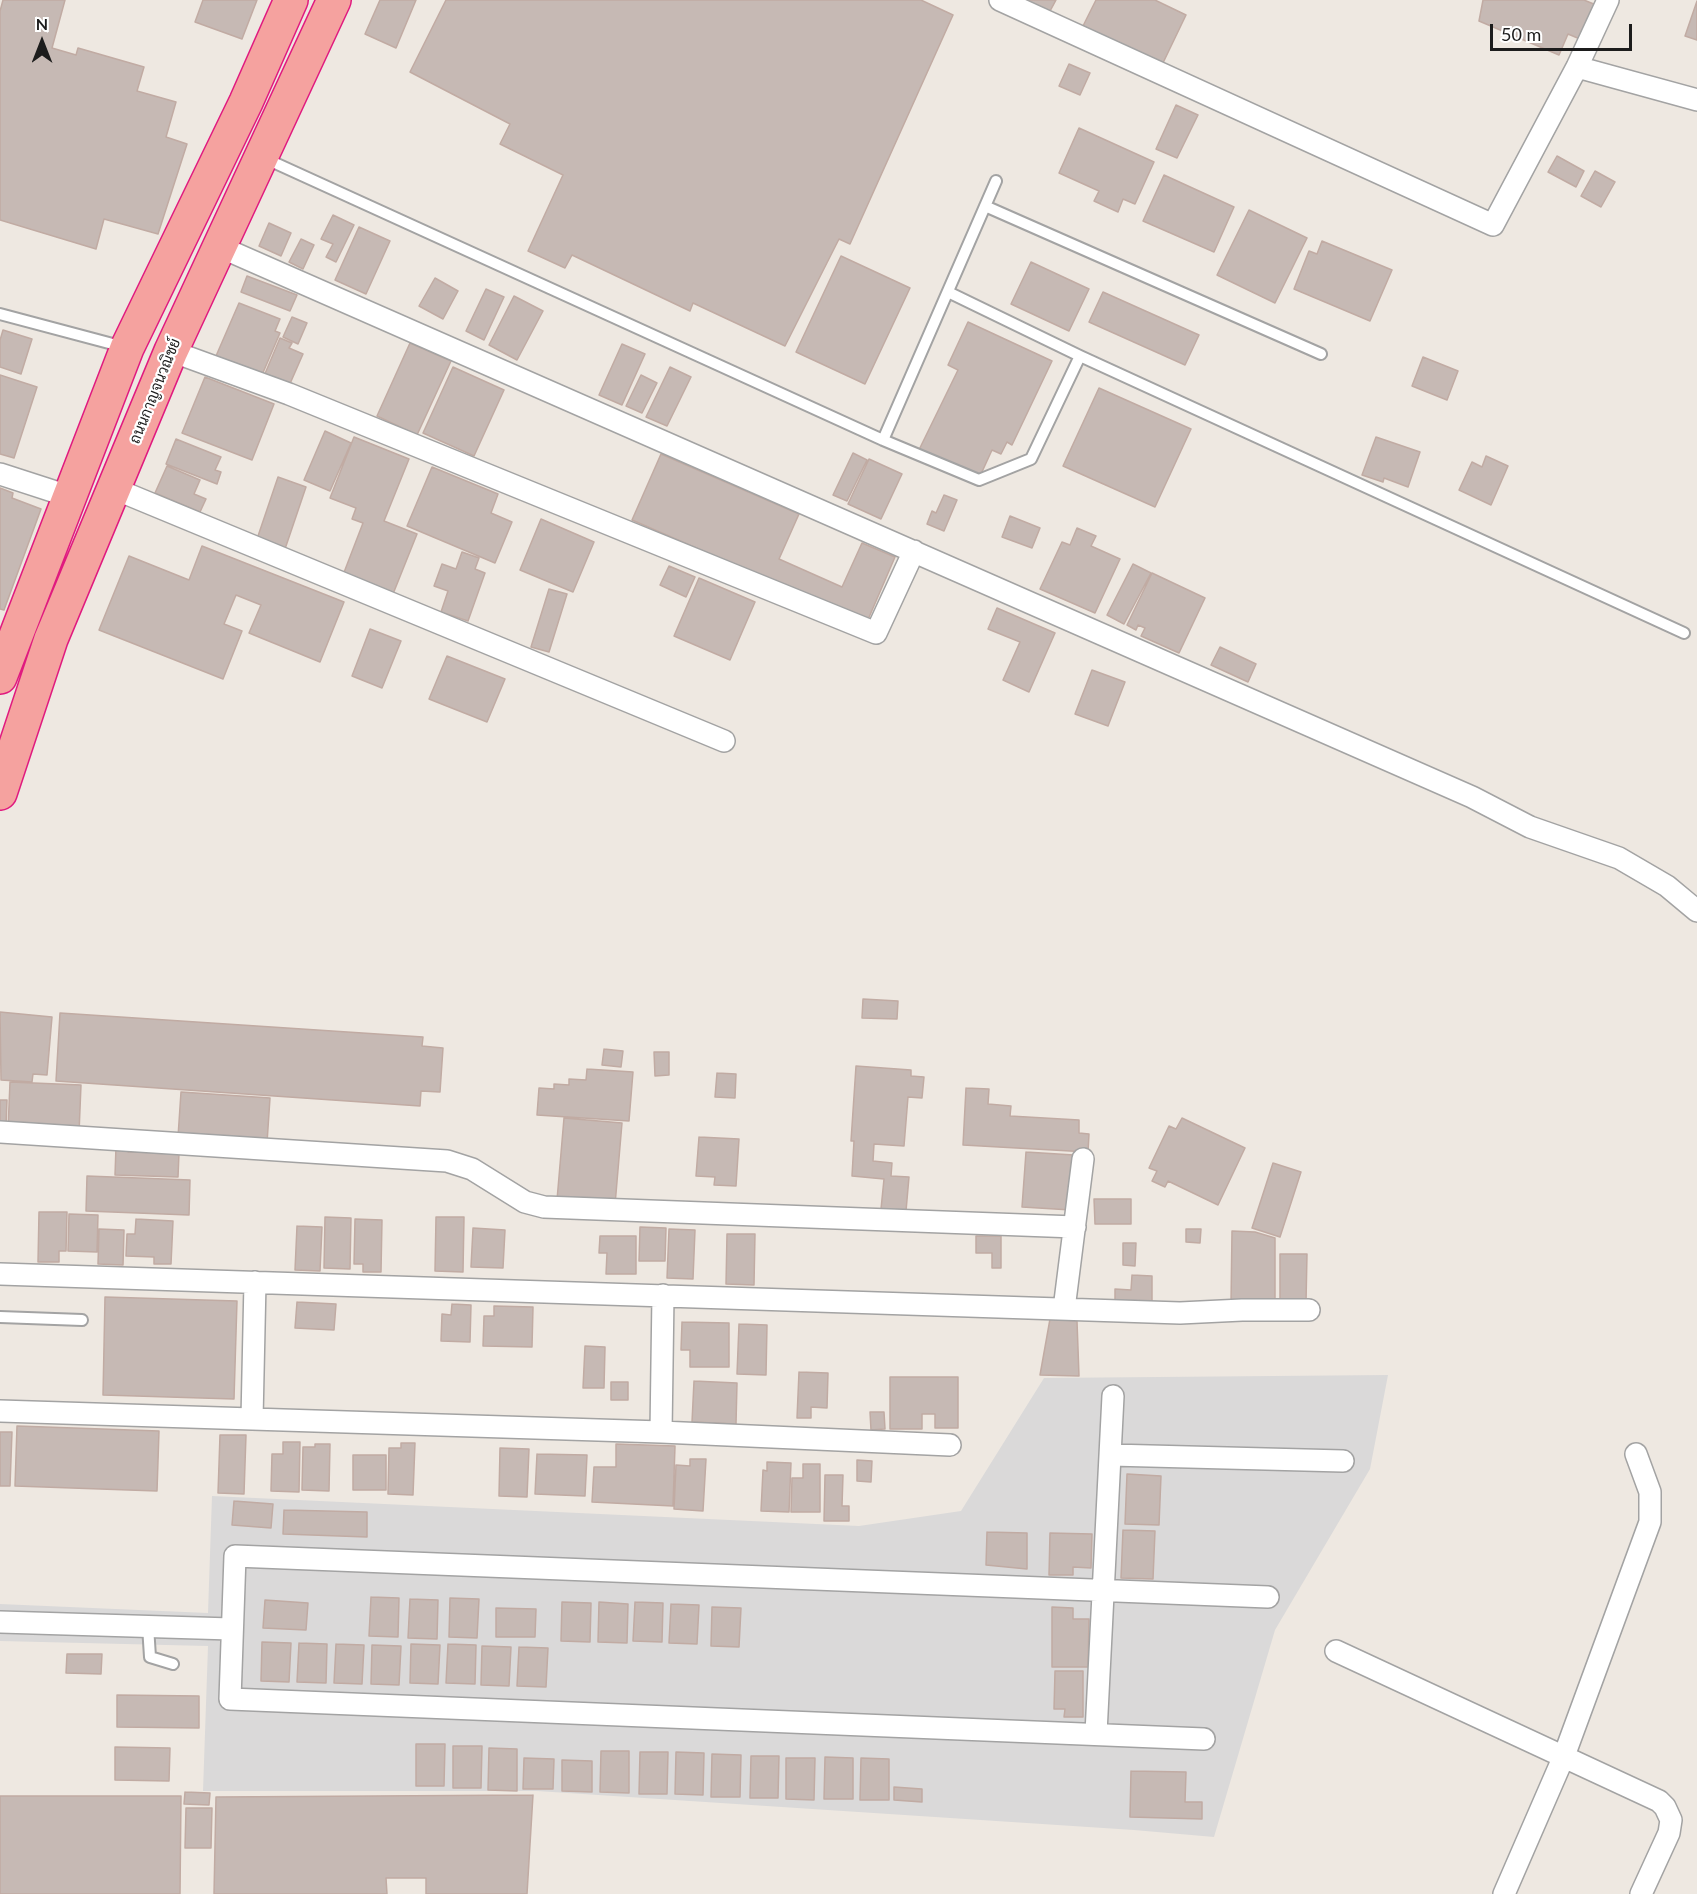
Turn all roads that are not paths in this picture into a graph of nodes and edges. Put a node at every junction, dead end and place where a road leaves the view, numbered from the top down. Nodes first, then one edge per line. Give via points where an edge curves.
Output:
1 (291, 0) edge
2 (334, 0) edge
3 (1000, 0) edge
4 (1608, 0) edge
5 (1577, 67) junction
6 (1697, 100) edge
7 (246, 102) junction
8 (279, 117) junction
9 (261, 157) junction
10 (996, 181) dead end
11 (985, 206) junction
12 (218, 246) junction
13 (948, 292) junction
14 (0, 314) edge
15 (127, 348) junction
16 (171, 351) junction
17 (1321, 354) dead end
18 (1080, 356) junction
19 (883, 440) junction
20 (0, 474) edge
21 (115, 489) junction
22 (68, 496) junction
23 (914, 551) junction
24 (9, 625) edge
25 (1684, 633) dead end
26 (0, 677) edge
27 (724, 741) dead end
28 (0, 793) edge
29 (1697, 911) edge
30 (0, 1132) edge
31 (1083, 1159) dead end
32 (1075, 1227) junction
33 (0, 1274) edge
34 (255, 1282) junction
35 (663, 1295) junction
36 (1064, 1309) junction
37 (1309, 1310) dead end
38 (0, 1317) edge
39 (82, 1320) dead end
40 (1113, 1396) dead end
41 (0, 1411) edge
42 (252, 1419) junction
43 (661, 1432) junction
44 (950, 1445) dead end
45 (1636, 1454) dead end
46 (1111, 1455) junction
47 (1343, 1461) dead end
48 (1102, 1592) junction
49 (1268, 1597) dead end
50 (0, 1622) edge
51 (148, 1626) junction
52 (231, 1629) junction
53 (1336, 1651) dead end
54 (173, 1664) dead end
55 (1096, 1733) junction
56 (1204, 1739) dead end
57 (1564, 1756) junction
58 (1504, 1894) edge
59 (1641, 1894) edge

1 - 7 highway
2 - 8 highway, ถนนกาญจนวณิชย์
3 - 5 street via 1493,225
4 - 5 street
5 - 6 street
7 - 8 highway
7 - 15 highway
8 - 9 highway, ถนนกาญจนวณิชย์
9 - 12 highway, ถนนกาญจนวณิชย์
9 - 19 lane
10 - 11 lane
11 - 13 lane
11 - 17 lane
12 - 16 highway, ถนนกาญจนวณิชย์
12 - 23 street
13 - 18 lane
13 - 19 lane
14 - 15 lane
15 - 22 highway
16 - 21 highway, ถนนกาญจนวณิชย์
16 - 23 street via 289,394 876,633
18 - 19 lane via 1031,459 979,480
18 - 25 lane
20 - 22 street
21 - 27 street
21 - 28 highway, ถนนกาญจนวณิชย์ via 51,639
22 - 24 highway
23 - 29 street via 1472,797 1530,827 1619,858 1667,885
24 - 26 highway
30 - 32 street via 447,1161 472,1169 525,1202 544,1207
31 - 32 street
32 - 36 street
33 - 34 street
34 - 35 street
34 - 42 street
35 - 36 street
35 - 43 street
36 - 37 street via 1180,1313
38 - 39 lane
40 - 46 street
41 - 42 street
42 - 43 street
43 - 44 street
45 - 57 street via 1650,1492 1650,1522
46 - 47 street
46 - 48 street
48 - 49 street
48 - 52 street via 235,1556
48 - 55 street
50 - 51 street
51 - 52 street
51 - 54 lane via 150,1657
52 - 55 street via 230,1699
53 - 57 street
55 - 56 street
57 - 58 street
57 - 59 street via 1665,1807 1671,1820 1669,1833

